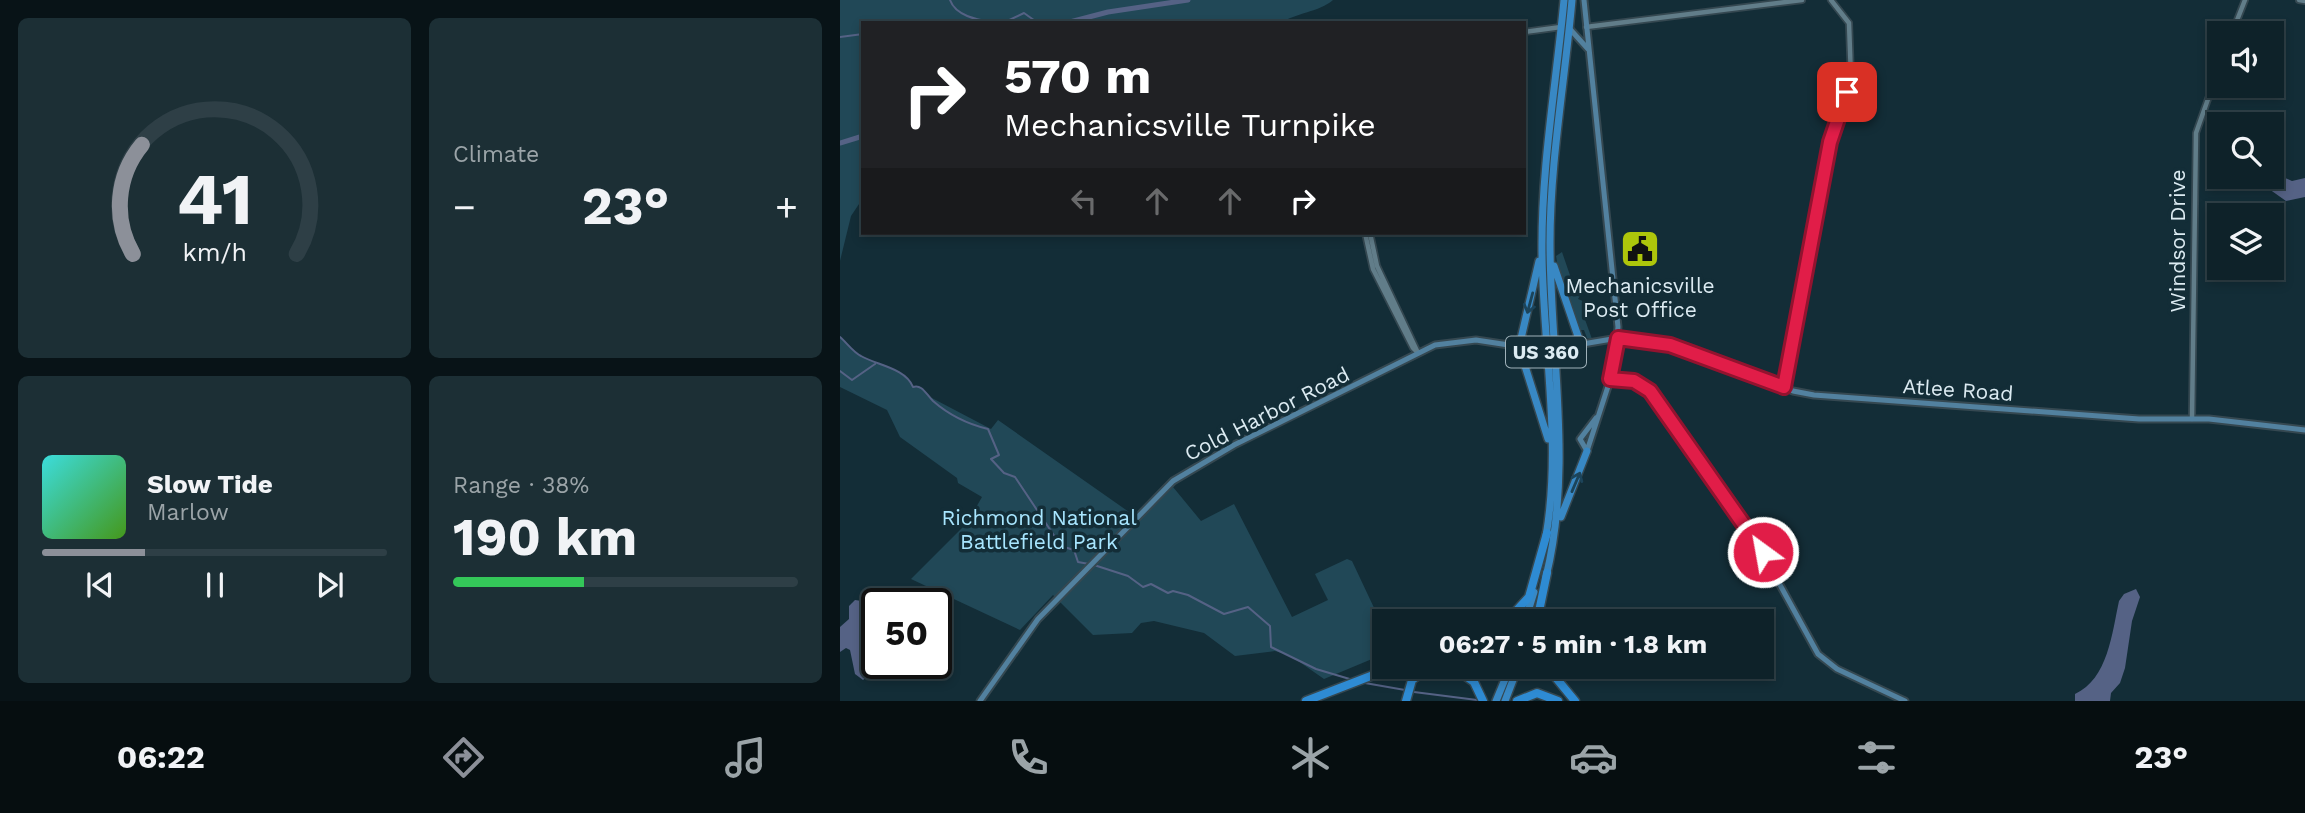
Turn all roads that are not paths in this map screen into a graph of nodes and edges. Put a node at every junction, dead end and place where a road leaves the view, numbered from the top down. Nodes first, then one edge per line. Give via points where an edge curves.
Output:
1 (1564, 0) edge
2 (1572, 0) edge
3 (1584, 0) edge
4 (1802, 0) edge
5 (1831, 0) edge
6 (2245, 0) edge
7 (2299, 0) edge
8 (2305, 1) edge
9 (2237, 21) edge
10 (1586, 27) junction
11 (1565, 28) junction
12 (1526, 32) edge
13 (1589, 51) junction
14 (2208, 98) edge
15 (1542, 212) junction
16 (1551, 221) junction
17 (1367, 235) edge
18 (1618, 338) junction
19 (1581, 345) junction
20 (1519, 347) junction
21 (1418, 353) junction
22 (1610, 379) junction
23 (1784, 387) junction
24 (1598, 415) junction
25 (2192, 419) junction
26 (2305, 430) edge
27 (1583, 434) junction
28 (1590, 443) junction
29 (1587, 452) junction
30 (1551, 492) junction
31 (1547, 533) junction
32 (1551, 559) junction
33 (1543, 573) junction
34 (1518, 609) edge
35 (1530, 609) edge
36 (1537, 609) edge
37 (1372, 674) edge
38 (1413, 679) edge
39 (1472, 679) edge
40 (1505, 679) edge
41 (1513, 679) edge
42 (1557, 679) edge
43 (982, 699) edge
44 (1306, 701) edge
45 (1406, 701) edge
46 (1483, 701) edge
47 (1496, 701) edge
48 (1505, 701) edge
49 (1517, 701) edge
50 (1558, 701) edge
51 (1575, 701) edge
52 (1905, 701) edge

1 - 11 highway, US 360
2 - 11 highway, US 360
3 - 10 main road
4 - 10 street
5 - 23 street via 1849,23 1851,78 1830,142
6 - 9 street
7 - 8 street
10 - 11 main road
10 - 13 main road
11 - 12 street
11 - 13 main road via 1581,38
11 - 15 highway, US 360 via 1547,134
11 - 16 highway, US 360
13 - 18 main road
14 - 25 street, Windsor Drive via 2196,133
15 -> 20 highway via 1537,274
15 - 30 highway, US 360
16 - 19 highway via 1556,275
16 - 32 highway, US 360 via 1560,473
17 - 21 street via 1373,269
18 - 19 main road, Cold Harbor Road
18 - 22 main road
18 - 23 main road, Atlee Road via 1670,345
19 - 20 main road, Cold Harbor Road, bridge
20 - 21 main road, Cold Harbor Road via 1466,340
20 - 30 highway via 1548,439
21 - 43 main road, Cold Harbor Road via 1193,467 1158,494 1023,639
22 - 24 main road
22 - 52 main road via 1637,382 1654,397 1752,534 1818,654 1838,669
23 - 25 main road, Atlee Road via 1820,396
24 - 27 main road
24 - 28 main road
25 - 26 main road, Atlee Road
27 - 28 main road
27 - 29 main road via 1580,444
28 - 29 main road
32 -> 29 highway via 1563,511
30 - 31 highway, US 360
31 - 33 highway, US 360
31 - 34 highway via 1529,597
32 - 33 highway, US 360
33 - 35 highway, US 360
33 - 36 highway
37 - 44 highway
38 - 45 highway
39 - 46 highway
40 - 47 highway
41 - 48 highway
42 - 51 highway
49 - 50 highway via 1537,693

